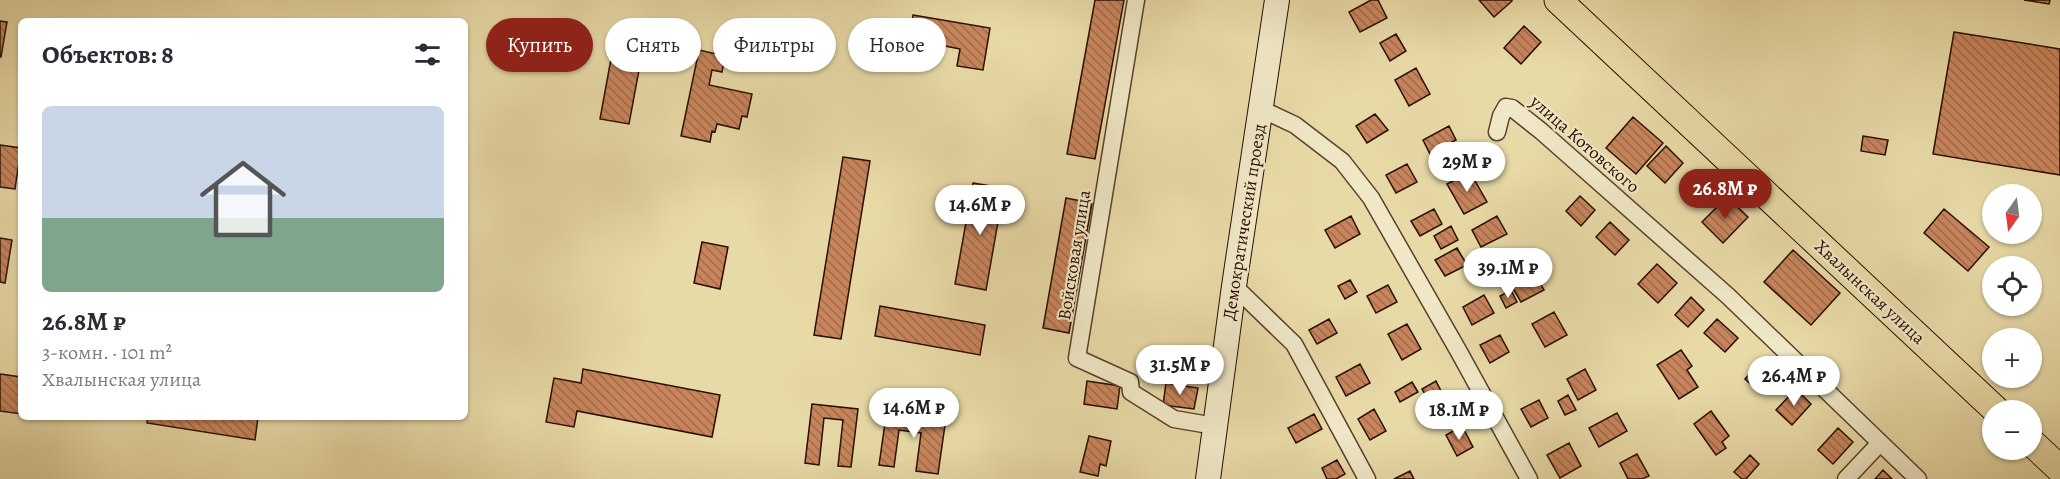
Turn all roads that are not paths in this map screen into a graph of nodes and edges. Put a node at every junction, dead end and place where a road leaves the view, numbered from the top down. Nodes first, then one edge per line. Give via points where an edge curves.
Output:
1 (1136, 0) edge
2 (1277, 0) edge
3 (1558, 0) edge
4 (1261, 109) junction
5 (1497, 132) dead end
6 (1234, 286) junction
7 (1985, 400) edge
8 (1215, 426) junction
9 (1880, 443) junction
10 (2042, 452) edge
11 (2060, 469) edge
12 (1208, 479) edge
13 (1367, 479) edge
14 (1529, 479) edge
15 (1846, 479) edge
16 (1918, 479) edge

1 - 8 street, Войсковая улица via 1077,358 1130,382 1131,392 1174,419
2 - 4 main road, Демократический проезд
3 - 7 main road, Хвалынская улица
4 - 6 main road, Демократический проезд
4 - 14 street via 1295,125 1342,161 1371,198
5 - 9 street, улица Котовского via 1506,107 1541,131 1728,296
6 - 8 main road, Демократический проезд
6 - 13 street via 1294,344
8 - 12 main road, Демократический проезд
9 - 15 street
9 - 16 street, улица Котовского
10 - 11 main road

